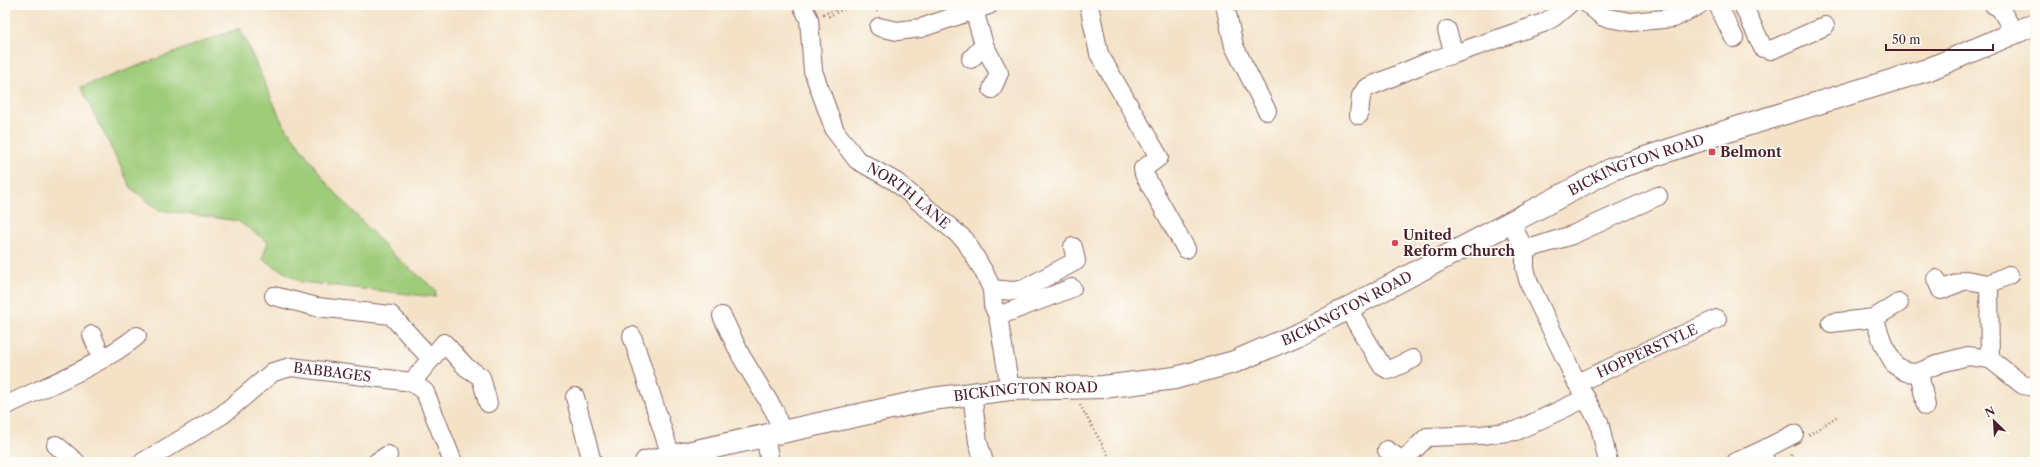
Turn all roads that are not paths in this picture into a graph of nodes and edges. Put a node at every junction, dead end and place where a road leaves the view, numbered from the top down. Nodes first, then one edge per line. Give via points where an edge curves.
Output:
1 (1089, 5) edge
2 (1225, 5) edge
3 (1568, 5) edge
4 (1589, 5) edge
5 (1698, 5) edge
6 (1718, 5) edge
7 (1743, 5) edge
8 (1994, 5) edge
9 (982, 7) edge
10 (805, 12) edge
11 (2035, 24) edge
12 (1825, 26) dead end
13 (879, 27) dead end
14 (1447, 30) dead end
15 (2015, 34) junction
16 (1734, 38) dead end
17 (984, 45) junction
18 (1454, 54) junction
19 (971, 59) dead end
20 (992, 89) dead end
21 (1267, 111) dead end
22 (1359, 115) dead end
23 (1658, 196) dead end
24 (1510, 222) junction
25 (1073, 247) dead end
26 (1186, 249) dead end
27 (1525, 250) junction
28 (2009, 275) dead end
29 (1936, 279) dead end
30 (1989, 284) junction
31 (1072, 288) dead end
32 (992, 289) junction
33 (274, 296) dead end
34 (1899, 303) dead end
35 (1348, 309) junction
36 (722, 316) dead end
37 (998, 316) junction
38 (1874, 318) junction
39 (1717, 319) dead end
40 (1838, 323) dead end
41 (92, 335) dead end
42 (137, 336) dead end
43 (632, 336) dead end
44 (102, 359) junction
45 (431, 359) junction
46 (1413, 359) dead end
47 (1990, 359) junction
48 (1919, 372) junction
49 (412, 382) junction
50 (2035, 387) edge
51 (1010, 389) junction
52 (1581, 390) junction
53 (972, 394) junction
54 (575, 397) dead end
55 (488, 403) dead end
56 (5, 406) edge
57 (1926, 406) dead end
58 (773, 434) junction
59 (1794, 434) dead end
60 (56, 445) dead end
61 (1387, 450) dead end
62 (671, 456) junction
63 (1763, 457) edge
64 (1403, 461) edge
65 (76, 462) edge
66 (142, 462) edge
67 (453, 462) edge
68 (592, 462) edge
69 (646, 462) edge
70 (770, 462) edge
71 (984, 462) edge
72 (1608, 462) edge
73 (1736, 462) edge

1 - 26 street via 1099,54 1160,157 1143,169
2 - 21 street via 1234,46
3 - 18 street via 1543,23
4 - 5 street via 1603,16 1631,22 1674,18
6 - 16 street
7 - 12 street via 1762,48 1771,50
8 - 15 street via 2000,8
9 - 13 street via 921,28 897,31
9 - 17 street
10 - 32 street, NORTH LANE via 813,71 835,131 857,160 896,182 965,240
11 - 15 main road, BICKINGTON ROAD
14 - 18 street
15 - 24 main road, BICKINGTON ROAD via 1927,70 1612,169
17 - 19 street
17 - 20 street via 998,73
18 - 22 street via 1366,88 1361,96
23 - 27 street via 1572,235
24 - 27 street
24 - 35 main road, BICKINGTON ROAD
25 - 32 street via 1076,261 1024,289
27 - 52 street via 1525,268 1529,282
28 - 30 street
29 - 30 street via 1941,290 1966,280
30 - 47 street
31 - 37 street
32 - 37 street, NORTH LANE via 993,305
33 - 45 street via 317,307 390,315
34 - 38 street
35 - 46 street via 1382,366 1389,370
35 - 51 main road, BICKINGTON ROAD via 1297,335 1234,362 1175,378 1103,387
36 - 58 street via 741,356 775,412
37 - 51 street, NORTH LANE
38 - 40 street
38 - 48 street via 1884,346 1895,365 1906,372
39 - 52 street, HOPPERSTYLE
41 - 44 street
42 - 44 street
43 - 62 street
44 - 56 street
45 - 49 street
45 - 55 street via 444,343 466,367 481,377
47 - 48 street via 1968,356
47 - 50 street via 2023,384
48 - 57 street
49 - 66 street, BABBAGES via 291,368 273,372 222,415
49 - 67 street via 425,392
51 - 53 main road, BICKINGTON ROAD
52 - 64 street, HOPPERSTYLE via 1516,430 1481,435 1427,437
52 - 72 street via 1599,422
53 - 58 main road, BICKINGTON ROAD via 932,399
53 - 71 street via 978,442
54 - 68 street
58 - 62 main road, BICKINGTON ROAD
58 - 70 street
59 - 63 street
60 - 65 street
61 - 64 street
62 - 69 main road, BICKINGTON ROAD
63 - 73 street

